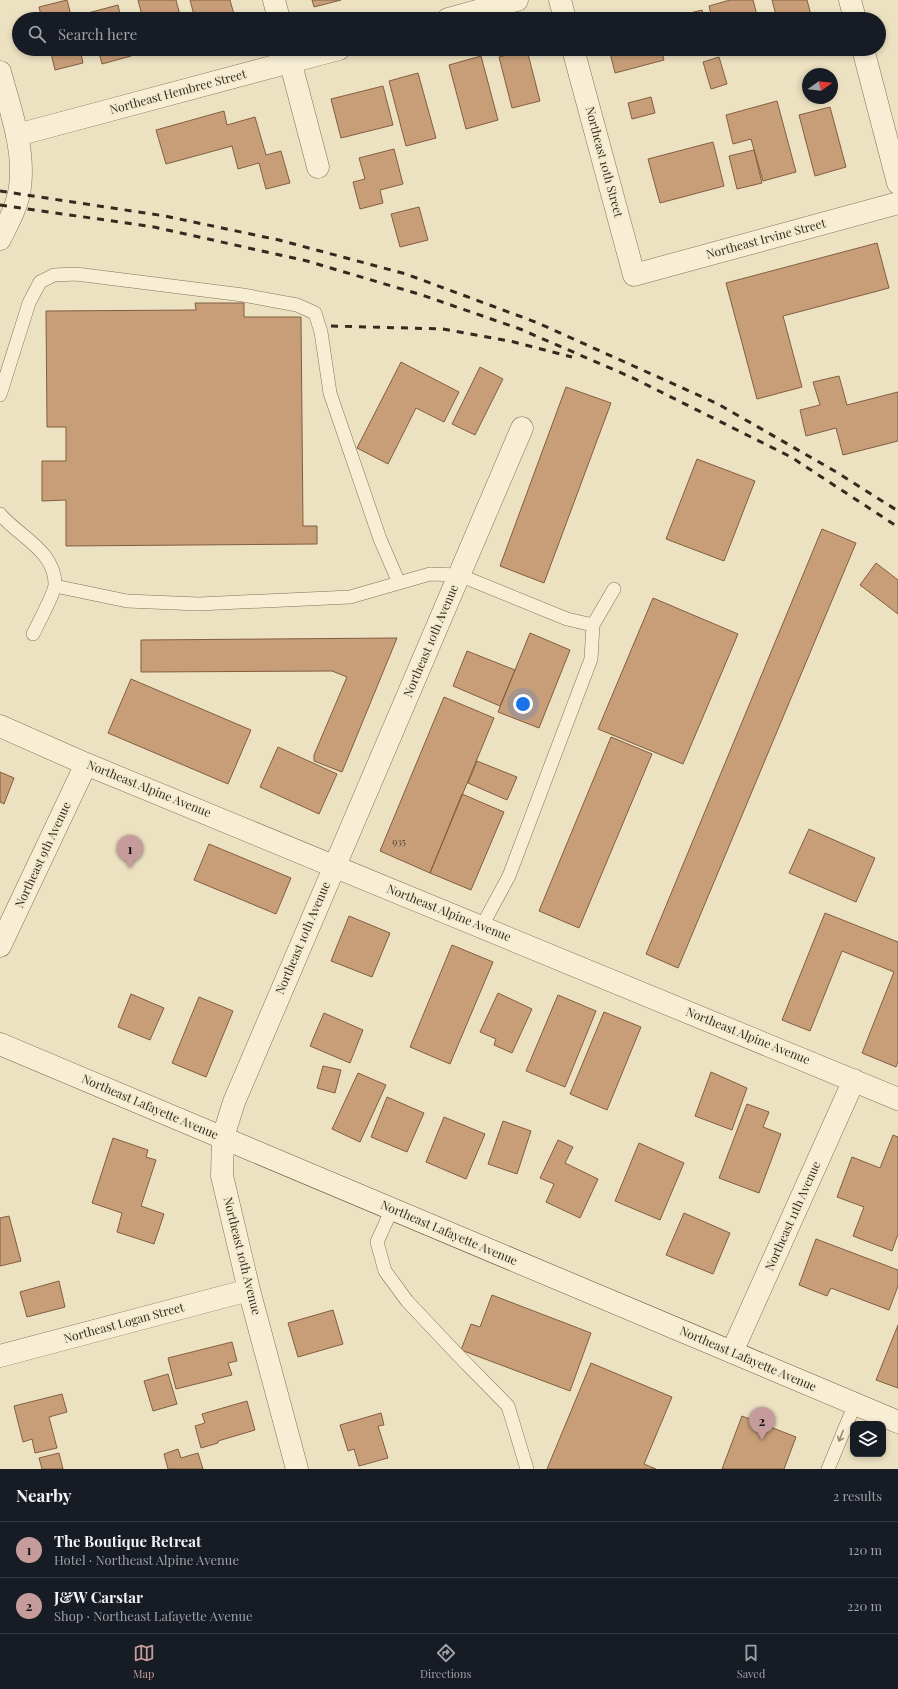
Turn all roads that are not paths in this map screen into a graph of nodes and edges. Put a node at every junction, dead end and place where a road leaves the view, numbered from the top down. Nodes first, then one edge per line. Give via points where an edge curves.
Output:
1 (274, 0) edge
2 (518, 0) edge
3 (560, 0) edge
4 (850, 0) edge
5 (277, 12) edge
6 (474, 12) edge
7 (563, 12) edge
8 (853, 12) edge
9 (288, 56) edge
10 (575, 56) edge
11 (865, 56) edge
12 (0, 72) edge
13 (17, 135) junction
14 (318, 167) dead end
15 (898, 183) edge
16 (898, 203) edge
17 (1, 235) edge
18 (634, 275) joint
19 (0, 395) edge
20 (522, 428) dead end
21 (0, 514) edge
22 (459, 574) junction
23 (399, 583) junction
24 (55, 586) junction
25 (614, 589) dead end
26 (593, 625) junction
27 (33, 634) dead end
28 (0, 726) edge
29 (86, 764) junction
30 (334, 865) junction
31 (482, 926) junction
32 (0, 946) edge
33 (0, 1044) edge
34 (854, 1080) junction
35 (898, 1099) edge
36 (223, 1138) junction
37 (392, 1209) junction
38 (249, 1290) junction
39 (732, 1352) junction
40 (0, 1356) edge
41 (855, 1404) junction
42 (898, 1422) edge
43 (297, 1469) edge
44 (527, 1469) edge
45 (828, 1469) edge

1 - 5 street
2 - 6 street
3 - 7 street
4 - 8 street
9 - 13 street, Northeast Hembree Street
9 - 14 street
10 - 18 street, Northeast 10th Street
11 - 15 street
12 - 13 street
13 - 17 street via 21,164 20,188 15,207
16 - 18 street, Northeast Irvine Street
19 - 23 lane via 29,303 40,282 54,275 76,274 243,295 297,305 315,313 321,332 330,393 380,540
20 - 22 street, Northeast 10th Avenue
21 - 24 lane via 52,564
22 - 23 lane via 430,574
22 - 26 lane via 567,619
22 - 30 street, Northeast 10th Avenue
23 - 24 lane via 350,598 199,604 127,601
24 - 27 lane
25 - 26 lane
26 - 31 lane via 591,659 510,876
28 - 29 street, Northeast Alpine Avenue
29 - 30 street, Northeast Alpine Avenue
29 - 32 street, Northeast 9th Avenue
30 - 31 street, Northeast Alpine Avenue
30 - 36 street, Northeast 10th Avenue via 234,1102
31 - 34 street, Northeast Alpine Avenue
33 - 36 street, Northeast Lafayette Avenue
34 - 35 street, Northeast Alpine Avenue
34 - 39 street, Northeast 11th Avenue
36 - 37 street, Northeast Lafayette Avenue
36 - 38 street, Northeast 10th Avenue via 222,1176
37 - 39 street, Northeast Lafayette Avenue
37 - 44 lane via 377,1242 385,1271 407,1301 508,1406
38 - 40 street, Northeast Logan Street
38 - 43 street, Northeast 10th Avenue
39 - 41 street, Northeast Lafayette Avenue
41 - 42 street, Northeast Lafayette Avenue
41 -> 45 lane

